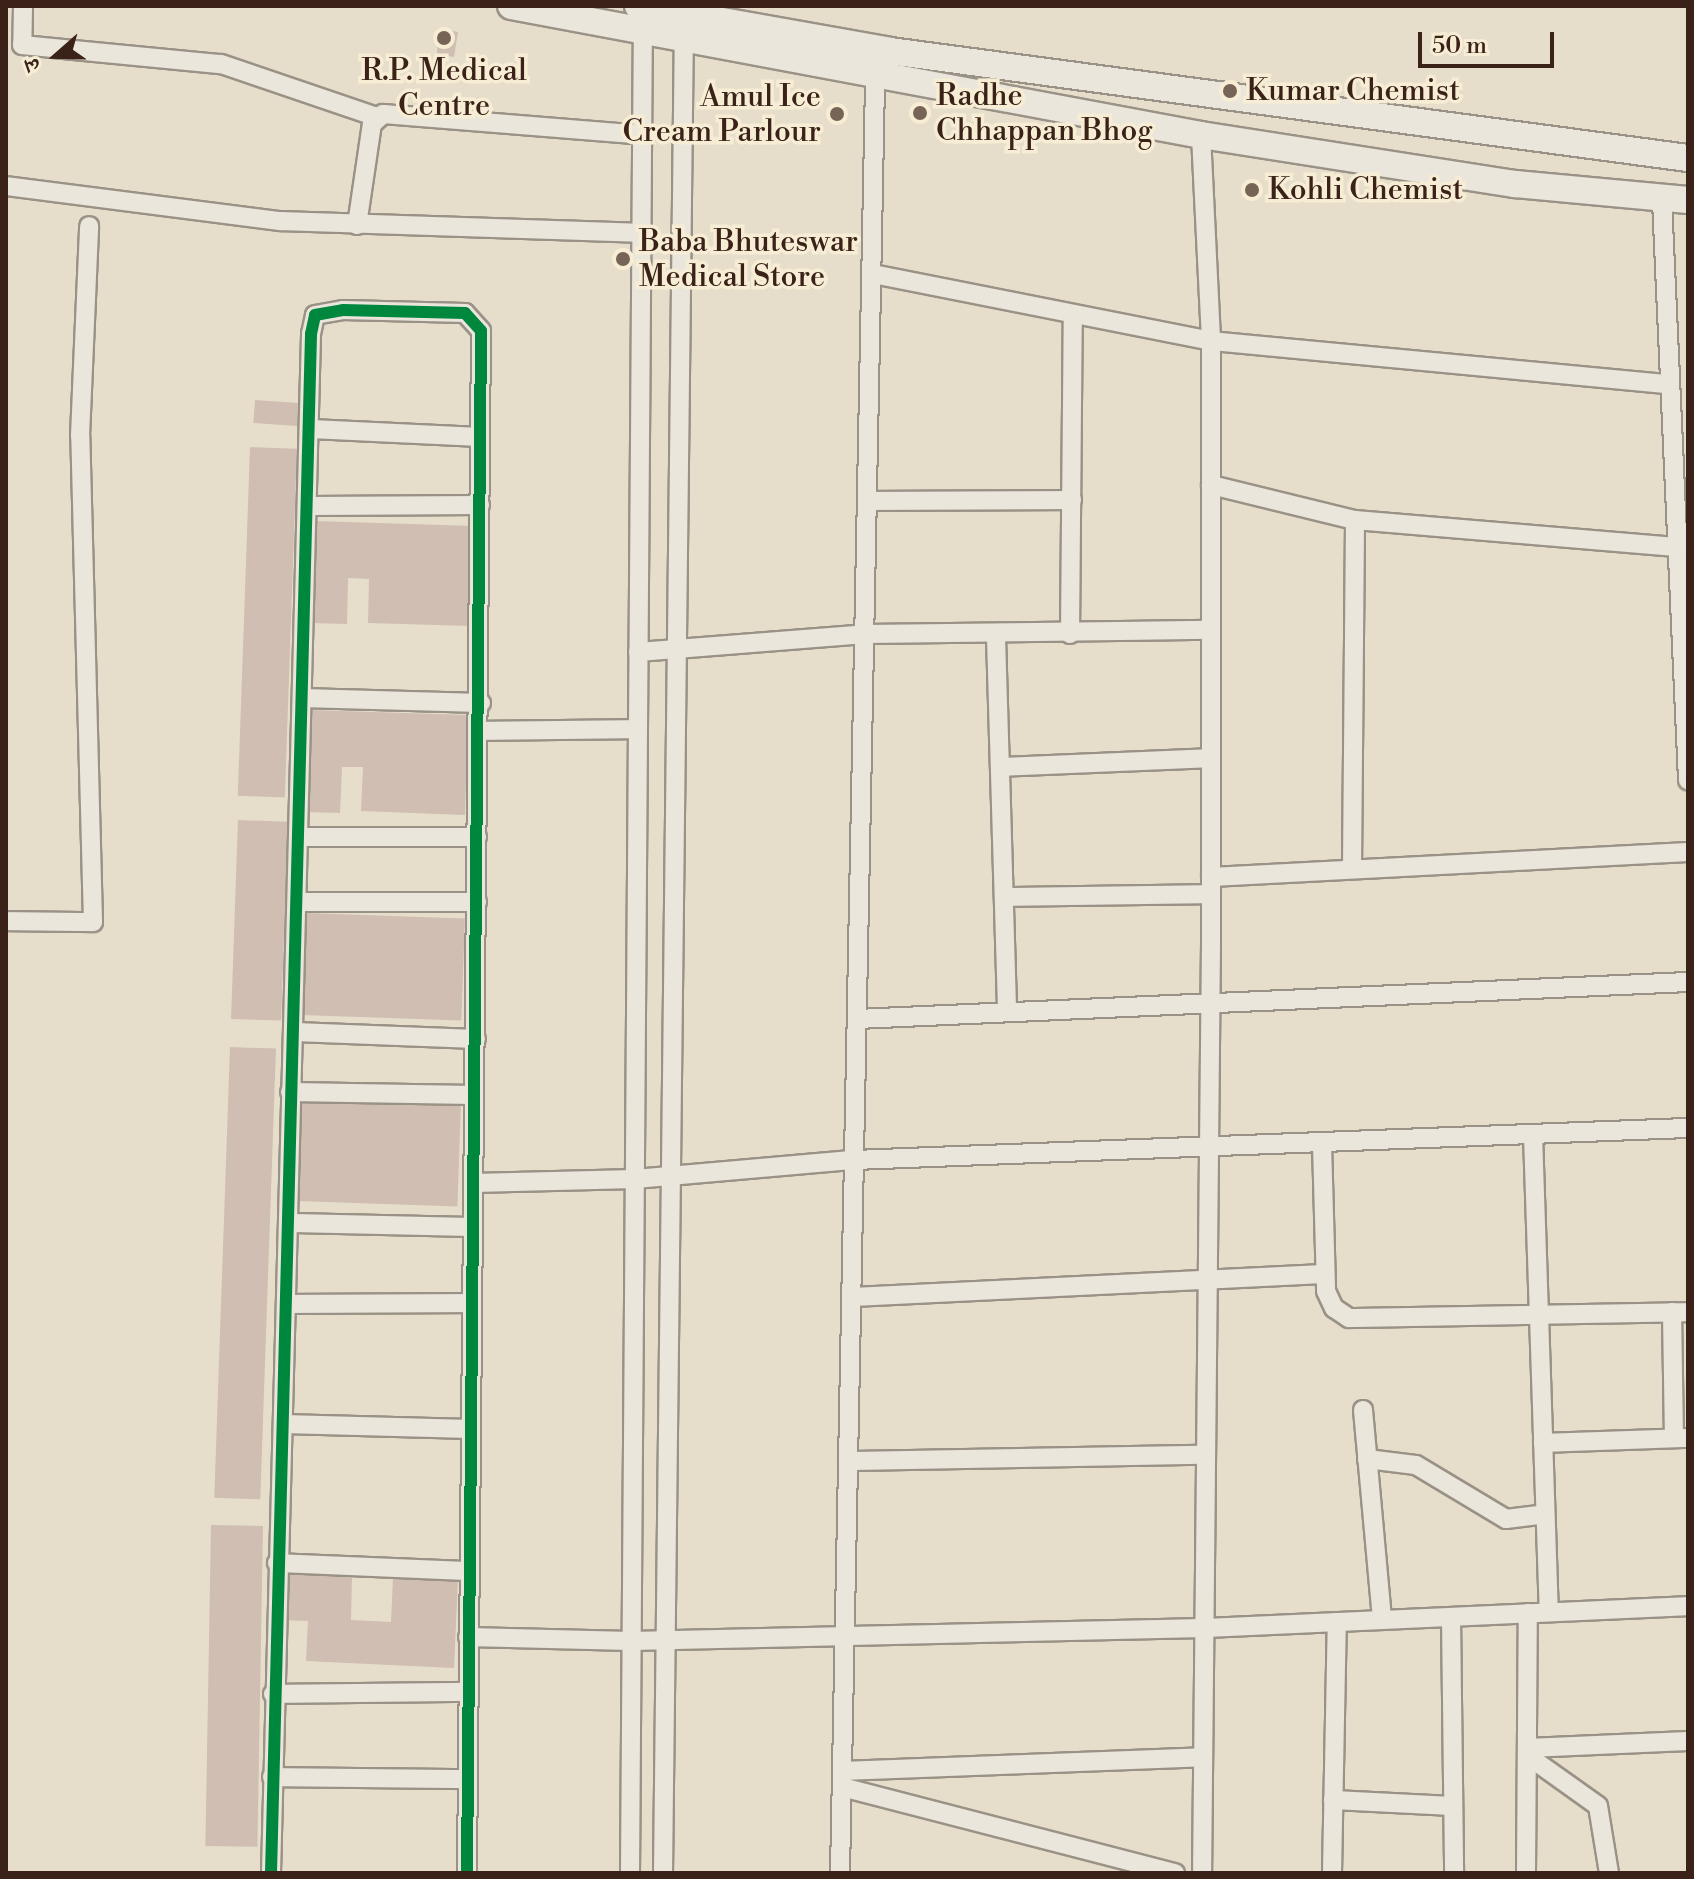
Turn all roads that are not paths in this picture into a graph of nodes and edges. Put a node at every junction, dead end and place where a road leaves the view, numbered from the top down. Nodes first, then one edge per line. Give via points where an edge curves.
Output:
1 (23, 6) edge
2 (511, 6) edge
3 (641, 6) edge
4 (684, 14) junction
5 (642, 33) junction
6 (684, 41) junction
7 (875, 79) junction
8 (377, 117) junction
9 (646, 135) junction
10 (1201, 135) junction
11 (1688, 158) edge
12 (6, 186) edge
13 (1675, 200) edge
14 (357, 225) junction
15 (89, 226) dead end
16 (644, 233) junction
17 (873, 274) junction
18 (1073, 314) junction
19 (1211, 341) junction
20 (1667, 384) junction
21 (311, 429) junction
22 (480, 437) junction
23 (1211, 485) junction
24 (1072, 500) junction
25 (868, 501) junction
26 (480, 505) junction
27 (310, 506) junction
28 (1355, 520) junction
29 (1676, 547) junction
30 (1211, 630) junction
31 (865, 634) junction
32 (1070, 634) junction
33 (996, 637) junction
34 (673, 650) junction
35 (638, 652) junction
36 (302, 698) junction
37 (481, 703) junction
38 (638, 729) junction
39 (480, 731) junction
40 (1211, 758) junction
41 (1000, 767) junction
42 (1688, 780) edge
43 (300, 837) junction
44 (477, 837) junction
45 (1688, 852) edge
46 (1352, 867) junction
47 (1211, 886) junction
48 (1004, 897) junction
49 (298, 902) junction
50 (477, 902) junction
51 (6, 921) edge
52 (1688, 982) edge
53 (1211, 1000) junction
54 (1007, 1011) junction
55 (857, 1019) junction
56 (295, 1032) junction
57 (476, 1039) junction
58 (290, 1092) junction
59 (474, 1095) junction
60 (1688, 1128) edge
61 (1533, 1135) junction
62 (1322, 1144) junction
63 (1209, 1149) junction
64 (854, 1160) junction
65 (666, 1175) junction
66 (635, 1179) junction
67 (473, 1183) junction
68 (291, 1223) junction
69 (473, 1227) junction
70 (1324, 1274) junction
71 (1207, 1286) junction
72 (852, 1297) junction
73 (472, 1303) junction
74 (288, 1304) junction
75 (1539, 1310) junction
76 (1680, 1312) edge
77 (1363, 1410) dead end
78 (283, 1424) junction
79 (471, 1429) junction
80 (1681, 1438) edge
81 (1543, 1443) junction
82 (1206, 1455) junction
83 (1367, 1459) junction
84 (848, 1461) junction
85 (1545, 1514) junction
86 (277, 1563) junction
87 (469, 1571) junction
88 (1688, 1606) edge
89 (1549, 1612) junction
90 (1528, 1613) junction
91 (1451, 1617) junction
92 (1382, 1620) junction
93 (1337, 1622) junction
94 (1204, 1628) junction
95 (844, 1635) junction
96 (468, 1637) junction
97 (663, 1639) junction
98 (631, 1641) junction
99 (468, 1692) junction
100 (273, 1694) junction
101 (1688, 1741) edge
102 (1528, 1752) junction
103 (1203, 1757) junction
104 (272, 1777) junction
105 (467, 1779) junction
106 (842, 1779) junction
107 (1333, 1800) junction
108 (1453, 1806) junction
109 (271, 1873) edge
110 (467, 1873) edge
111 (630, 1873) edge
112 (663, 1873) edge
113 (840, 1873) edge
114 (1175, 1873) edge
115 (1202, 1873) edge
116 (1332, 1873) edge
117 (1454, 1873) edge
118 (1526, 1873) edge
119 (1609, 1873) edge

1 - 8 street via 22,45 221,64
2 - 5 main road
3 - 4 main road
3 - 5 street
4 - 6 street
4 - 11 main road via 890,51
5 - 6 main road
5 - 9 street
6 - 7 main road
6 - 34 street
7 - 10 main road
7 - 17 street
8 - 9 street via 392,112
8 - 14 street
9 - 16 street
10 - 13 main road
10 - 19 street
12 - 14 street
13 - 20 street
14 - 16 street
15 - 51 street via 80,436 93,922
16 - 35 street
17 - 18 street
17 - 25 street
18 - 19 street
18 - 24 street
19 - 20 street
19 - 23 street
20 - 29 street
21 - 22 street
21 - 22 street via 315,315 465,313 480,325
21 - 27 street
22 - 26 street
23 - 28 street
23 - 30 street
24 - 25 street
24 - 32 street
25 - 31 street
26 - 27 street
26 - 37 street
27 - 36 street
28 - 29 street
28 - 46 street
29 - 42 street
30 - 32 street
30 - 40 street
31 - 33 street
31 - 34 street
31 - 55 street
32 - 33 street
33 - 41 street
34 - 35 street
34 - 65 street
35 - 38 street
36 - 37 street
36 - 43 street
37 - 39 street
38 - 39 street
38 - 66 street
39 - 44 street
40 - 41 street
40 - 47 street
41 - 48 street
43 - 44 street
43 - 49 street
44 - 50 street
45 - 46 street
46 - 47 street
47 - 48 street
47 - 53 street
48 - 54 street
49 - 50 street
49 - 56 street
50 - 57 street
52 - 53 street
53 - 54 street
53 - 63 street
54 - 55 street
55 - 64 street
56 - 57 street
56 - 58 street
57 - 59 street
58 - 59 street
58 - 68 street
59 - 67 street
60 - 61 street
61 - 62 street
61 - 75 street
62 - 63 street
62 - 70 street
63 - 64 street
63 - 71 street
64 - 65 street
64 - 72 street
65 - 66 street
65 - 97 street
66 - 67 street
66 - 98 street
67 - 69 street
68 - 69 street
68 - 74 street
69 - 73 street
70 - 71 street
70 - 75 street via 1334,1308 1360,1320
71 - 72 street
71 - 82 street
72 - 84 street
73 - 74 street
73 - 79 street
74 - 78 street
75 - 76 street
75 - 81 street
76 - 80 street
77 - 83 street
78 - 79 street
78 - 86 street
79 - 87 street
80 - 81 street
81 - 85 street
82 - 84 street
82 - 94 street
83 - 85 street via 1416,1465 1506,1519
83 - 92 street
84 - 95 street
85 - 89 street
86 - 87 street
86 - 100 street
87 - 96 street
88 - 89 street
89 - 90 street
90 - 91 street
90 - 102 street
91 - 92 street
91 - 108 street
92 - 93 street
93 - 94 street
93 - 107 street
94 - 95 street
94 - 103 street
95 - 97 street
95 - 106 street
96 - 98 street
96 - 99 street
97 - 98 street
97 - 112 street
98 - 111 street
99 - 100 street
99 - 105 street
100 - 104 street
101 - 102 street
102 - 118 street
102 - 119 street via 1598,1806
103 - 106 street
103 - 115 street
104 - 105 street
104 - 109 street
105 - 110 street
106 - 113 street
106 - 114 street
107 - 108 street
107 - 116 street
108 - 117 street

